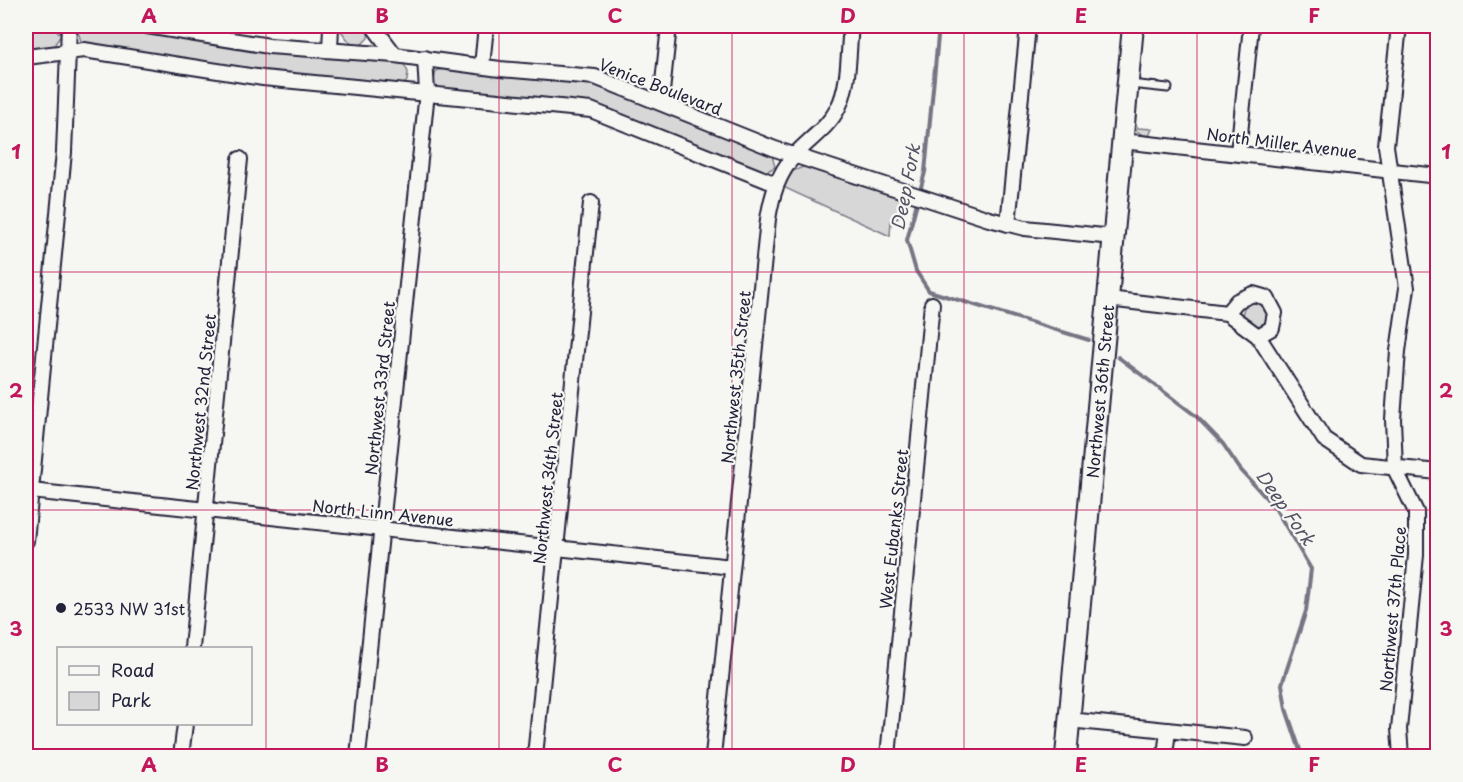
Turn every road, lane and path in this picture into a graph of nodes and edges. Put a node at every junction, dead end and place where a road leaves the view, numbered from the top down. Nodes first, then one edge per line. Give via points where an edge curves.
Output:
1 (69, 26) edge
2 (147, 26) edge
3 (331, 26) edge
4 (374, 26) edge
5 (486, 26) edge
6 (669, 26) edge
7 (851, 26) edge
8 (1028, 26) edge
9 (1133, 26) edge
10 (1251, 26) edge
11 (1399, 26) edge
12 (330, 50) junction
13 (68, 51) junction
14 (395, 55) junction
15 (26, 57) edge
16 (425, 58) junction
17 (482, 66) junction
18 (1127, 84) junction
19 (1168, 88) dead end
20 (427, 92) junction
21 (661, 102) junction
22 (1122, 141) junction
23 (1238, 153) junction
24 (795, 155) junction
25 (240, 159) dead end
26 (1390, 172) junction
27 (1437, 177) edge
28 (776, 184) junction
29 (591, 202) dead end
30 (1008, 224) junction
31 (1113, 237) junction
32 (1108, 299) junction
33 (932, 304) dead end
34 (1227, 313) junction
35 (1258, 336) junction
36 (1395, 469) junction
37 (1437, 472) edge
38 (29, 484) edge
39 (206, 510) junction
40 (381, 528) junction
41 (26, 541) edge
42 (556, 548) junction
43 (732, 567) junction
44 (192, 647) edge
45 (1069, 720) junction
46 (185, 725) edge
47 (1168, 730) junction
48 (1245, 738) dead end
49 (181, 756) edge
50 (358, 756) edge
51 (536, 756) edge
52 (713, 756) edge
53 (888, 756) edge
54 (1066, 756) edge
55 (1165, 756) edge
56 (1401, 756) edge

1 - 13 street
2 - 12 street, Venice Boulevard via 269,46
3 - 12 street
4 - 14 street
5 - 17 street
6 - 21 street
7 - 24 street, Northwest 35th Street via 839,105 829,123
8 - 30 street
9 - 18 street, Northwest 36th Street
10 - 23 street
11 - 26 street via 1386,146
12 - 14 street, Venice Boulevard
13 - 15 street
13 - 20 street via 84,50 263,78
13 - 38 street via 64,152
14 - 16 street, Venice Boulevard
16 - 17 street, Venice Boulevard
16 - 20 street, Northwest 33rd Street
17 - 21 street, Venice Boulevard via 595,77
18 - 19 lane
18 - 22 street, Northwest 36th Street
20 - 28 street via 591,110
20 - 40 street, Northwest 33rd Street
21 - 24 street, Venice Boulevard
22 - 23 street, North Miller Avenue
22 - 31 street, Northwest 36th Street
23 - 26 street, North Miller Avenue
24 - 28 street, Northwest 35th Street
24 - 30 street, Venice Boulevard
25 - 39 street, Northwest 32nd Street
26 - 27 street, North Miller Avenue
26 - 36 street via 1407,288 1393,419
28 - 43 street, Northwest 35th Street via 768,219
29 - 42 street, Northwest 34th Street
30 - 31 street, Venice Boulevard
31 - 32 street, Northwest 36th Street
32 - 34 street
32 - 45 street, Northwest 36th Street
33 - 53 street, West Eubanks Street
34 - 35 street
34 - 35 street via 1237,301 1253,294 1267,298 1275,313 1272,328
35 - 36 street via 1324,439 1361,464
36 - 37 street
36 - 56 street, Northwest 37th Place via 1416,512 1416,555 1399,729
38 - 39 street, North Linn Avenue
38 - 41 street
39 - 40 street, North Linn Avenue
39 - 44 street, Northwest 32nd Street
40 - 42 street, North Linn Avenue
40 - 50 street, Northwest 33rd Street
42 - 43 street, North Linn Avenue
42 - 51 street, Northwest 34th Street
43 - 52 street, Northwest 35th Street
45 - 47 street
45 - 54 street, Northwest 36th Street
46 - 49 street
47 - 48 street
47 - 55 street

